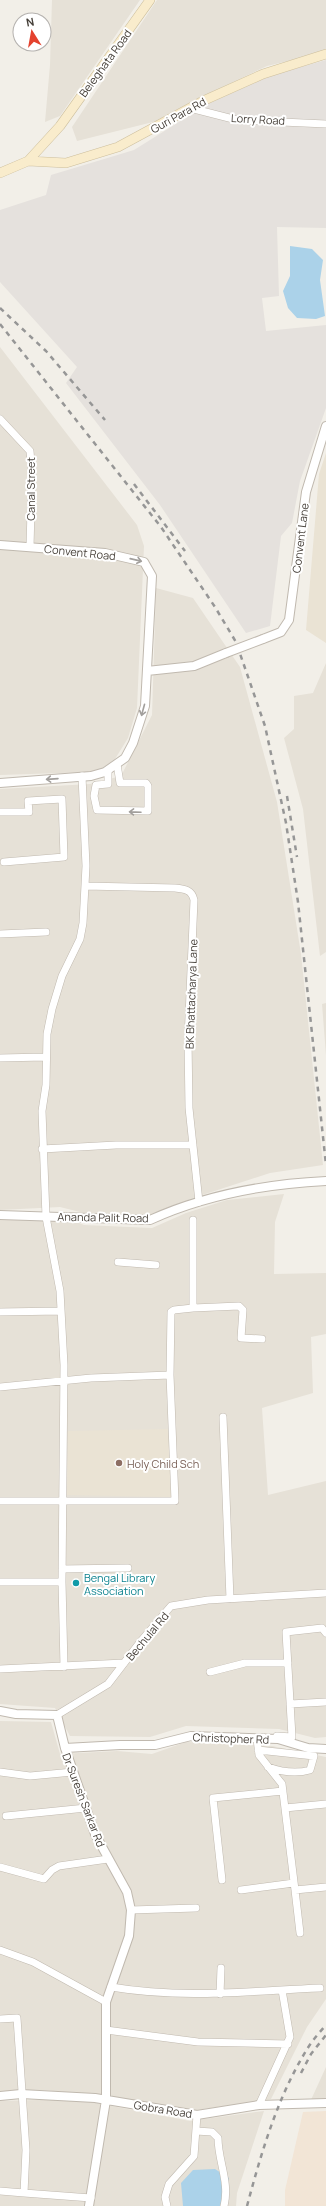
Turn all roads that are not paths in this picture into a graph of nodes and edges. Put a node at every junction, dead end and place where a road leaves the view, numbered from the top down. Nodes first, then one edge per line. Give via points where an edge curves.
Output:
1 (150, 0) edge
2 (326, 54) edge
3 (190, 108) junction
4 (326, 124) edge
5 (28, 161) junction
6 (0, 173) edge
7 (0, 419) edge
8 (326, 426) edge
9 (0, 545) edge
10 (30, 547) junction
11 (147, 671) junction
12 (117, 764) junction
13 (108, 770) junction
14 (82, 776) junction
15 (0, 783) edge
16 (120, 783) junction
17 (108, 784) junction
18 (0, 812) edge
19 (4, 862) dead end
20 (85, 886) junction
21 (46, 932) dead end
22 (0, 934) edge
23 (45, 1057) junction
24 (0, 1058) edge
25 (193, 1145) junction
26 (42, 1149) junction
27 (324, 1181) edge
28 (199, 1202) junction
29 (0, 1215) edge
30 (46, 1217) junction
31 (193, 1220) dead end
32 (118, 1262) dead end
33 (156, 1265) dead end
34 (193, 1308) junction
35 (61, 1311) junction
36 (0, 1312) edge
37 (262, 1339) dead end
38 (170, 1375) junction
39 (64, 1380) junction
40 (0, 1387) edge
41 (223, 1417) dead end
42 (0, 1501) edge
43 (63, 1501) junction
44 (128, 1568) dead end
45 (62, 1569) junction
46 (0, 1582) edge
47 (62, 1582) junction
48 (326, 1593) edge
49 (230, 1599) junction
50 (326, 1633) edge
51 (124, 1662) junction
52 (288, 1663) junction
53 (64, 1667) junction
54 (0, 1669) edge
55 (210, 1672) dead end
56 (326, 1702) edge
57 (290, 1704) junction
58 (0, 1711) edge
59 (57, 1715) junction
60 (257, 1739) junction
61 (65, 1748) junction
62 (326, 1749) edge
63 (258, 1750) junction
64 (268, 1767) junction
65 (0, 1772) edge
66 (73, 1772) junction
67 (282, 1791) junction
68 (326, 1804) edge
69 (86, 1808) junction
70 (284, 1808) junction
71 (6, 1816) dead end
72 (108, 1859) junction
73 (0, 1867) edge
74 (222, 1880) dead end
75 (295, 1886) junction
76 (326, 1887) edge
77 (241, 1890) dead end
78 (196, 1908) dead end
79 (131, 1910) junction
80 (300, 1933) dead end
81 (0, 1950) edge
82 (221, 1968) dead end
83 (111, 1987) junction
84 (320, 1988) dead end
85 (282, 1990) junction
86 (220, 1994) junction
87 (106, 2002) junction
88 (0, 2019) edge
89 (106, 2030) junction
90 (288, 2044) junction
91 (21, 2094) junction
92 (0, 2096) edge
93 (106, 2100) junction
94 (326, 2103) edge
95 (259, 2106) junction
96 (197, 2115) junction
97 (196, 2131) junction
98 (0, 2191) edge
99 (24, 2193) junction
100 (90, 2202) edge
101 (167, 2206) edge
102 (224, 2206) edge

1 - 5 main road, Beleghata Road via 60,126
2 - 3 main road, Guri Para Rd via 263,74
3 - 4 street, Lorry Road via 237,120
3 - 5 main road, Guri Para Rd via 118,147 66,163
5 - 6 main road
7 - 10 street, Canal Street via 30,451
8 - 11 street, Convent Lane, bridge via 306,492 288,620 281,632 194,666
9 - 10 street, Convent Road
10 -> 11 street, Convent Road via 105,553 144,562 152,576
11 -> 12 street, Convent Road via 145,706 133,743 125,758
12 - 13 street, Convent Road
12 - 16 street
13 - 14 street, Convent Road via 91,776
13 - 17 street
14 -> 15 street, Convent Road
14 - 20 street
16 - 17 street
16 -> 17 street via 146,783 149,790 148,811 97,810 94,788 96,785
18 - 19 street via 29,812 28,801 62,799 64,857
20 - 23 street via 80,939 62,976 52,1009
20 - 25 street, BK Bhattacharya Lane via 175,888 188,890 193,895 188,1040 189,1108
21 - 22 street
23 - 24 street
23 - 26 street
25 - 26 street via 116,1145
25 - 28 street, BK Bhattacharya Lane
26 - 30 street
27 - 28 street, Ananda Palit Road via 248,1190
28 - 30 street, Ananda Palit Road via 150,1220
29 - 30 street, Ananda Palit Road
30 - 35 street via 60,1291
31 - 34 street
32 - 33 street
34 - 37 street via 241,1307 241,1338
34 - 38 street via 171,1312
35 - 36 street
35 - 39 street
38 - 39 street
38 - 43 street via 175,1501
39 - 40 street
39 - 43 street
41 - 49 street
42 - 43 street
43 - 45 street
44 - 45 street
45 - 47 street
46 - 47 street
47 - 53 street
48 - 49 street, Bechulal Rd
49 - 51 street, Bechulal Rd via 171,1606
50 - 52 street via 322,1628 286,1632
51 - 53 street
51 - 59 street, Bechulal Rd via 108,1684
52 - 55 street via 245,1663
52 - 57 street
53 - 54 street
56 - 57 street
57 - 60 street via 292,1737 271,1736
58 - 59 street
59 - 61 street, Dr Suresh Sarkar Rd
60 - 61 street, Christopher Rd via 191,1736 155,1745
60 - 62 street, Christopher Rd via 278,1739 308,1748
60 - 63 street
61 - 66 street, Dr Suresh Sarkar Rd
63 - 64 street
63 - 64 street via 314,1756 307,1772 284,1772
64 - 67 street via 282,1784
65 - 66 street via 30,1776
66 - 69 street, Dr Suresh Sarkar Rd
67 - 70 street
67 - 74 street via 213,1798
68 - 70 street
69 - 71 street
69 - 72 street, Dr Suresh Sarkar Rd via 95,1834
70 - 75 street
72 - 73 street via 59,1866 44,1879
72 - 79 street, Dr Suresh Sarkar Rd via 127,1892
75 - 76 street
75 - 77 street
75 - 80 street
78 - 79 street
79 - 83 street, Dr Suresh Sarkar Rd via 129,1936
81 - 87 street via 33,1962
82 - 86 street
83 - 86 street via 147,1993
83 - 87 street, Dr Suresh Sarkar Rd
84 - 85 street
85 - 86 street
85 - 90 street via 290,2036
87 - 89 street, Dr Suresh Sarkar Rd
88 - 91 street via 17,2018
89 - 90 street via 198,2042
89 - 93 street, Dr Suresh Sarkar Rd
90 - 95 street
91 - 92 street, Gobra Road
91 - 93 street, Gobra Road
91 - 99 street via 26,2150
93 - 96 street, Gobra Road
93 - 100 street, Dr Suresh Sarkar Rd
94 - 95 street, Gobra Road
95 - 96 street, Gobra Road
96 - 97 street
97 - 101 street via 194,2156 170,2184 165,2197
97 - 102 street via 212,2132 218,2138 218,2154 227,2183
98 - 99 street
99 - 100 street

